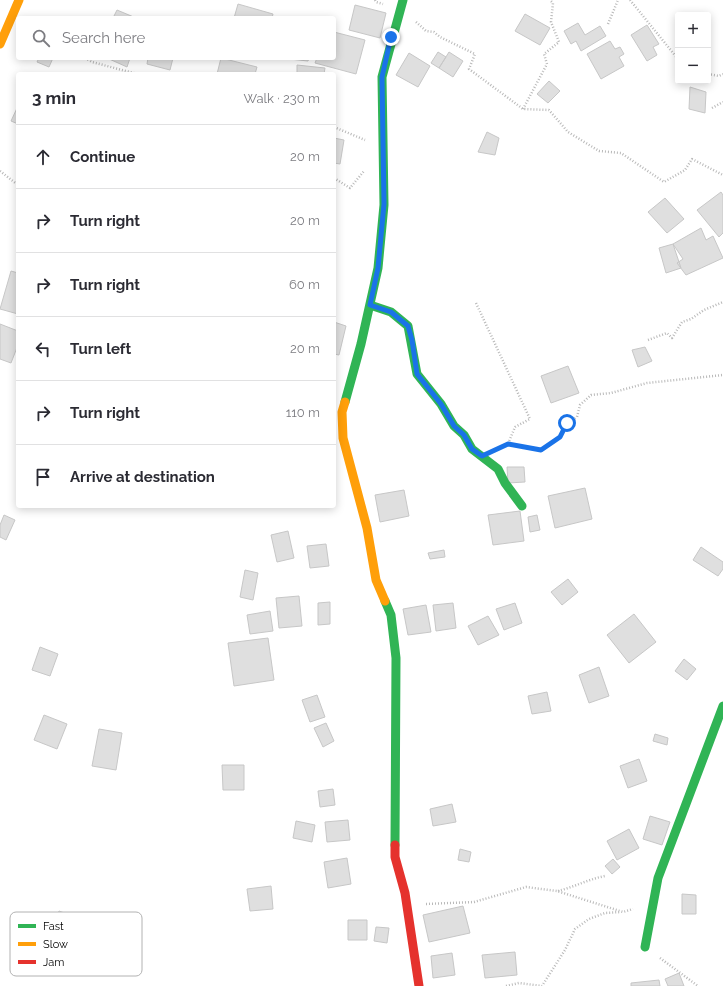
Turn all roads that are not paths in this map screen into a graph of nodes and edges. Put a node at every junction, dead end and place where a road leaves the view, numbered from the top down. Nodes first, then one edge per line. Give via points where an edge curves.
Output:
1 (19, 0) edge
2 (402, 4) edge
3 (0, 44) edge
4 (370, 305) junction
5 (522, 506) dead end
6 (723, 706) edge
7 (645, 947) road end
8 (418, 986) edge

1 - 3 street
2 - 4 street via 382,77 384,204 378,268
4 - 5 street via 391,312 408,326 417,374 472,449 498,469
4 - 8 street via 342,412 343,438 367,528 376,580 392,615 396,658 395,857 407,904
6 - 7 street via 658,878

